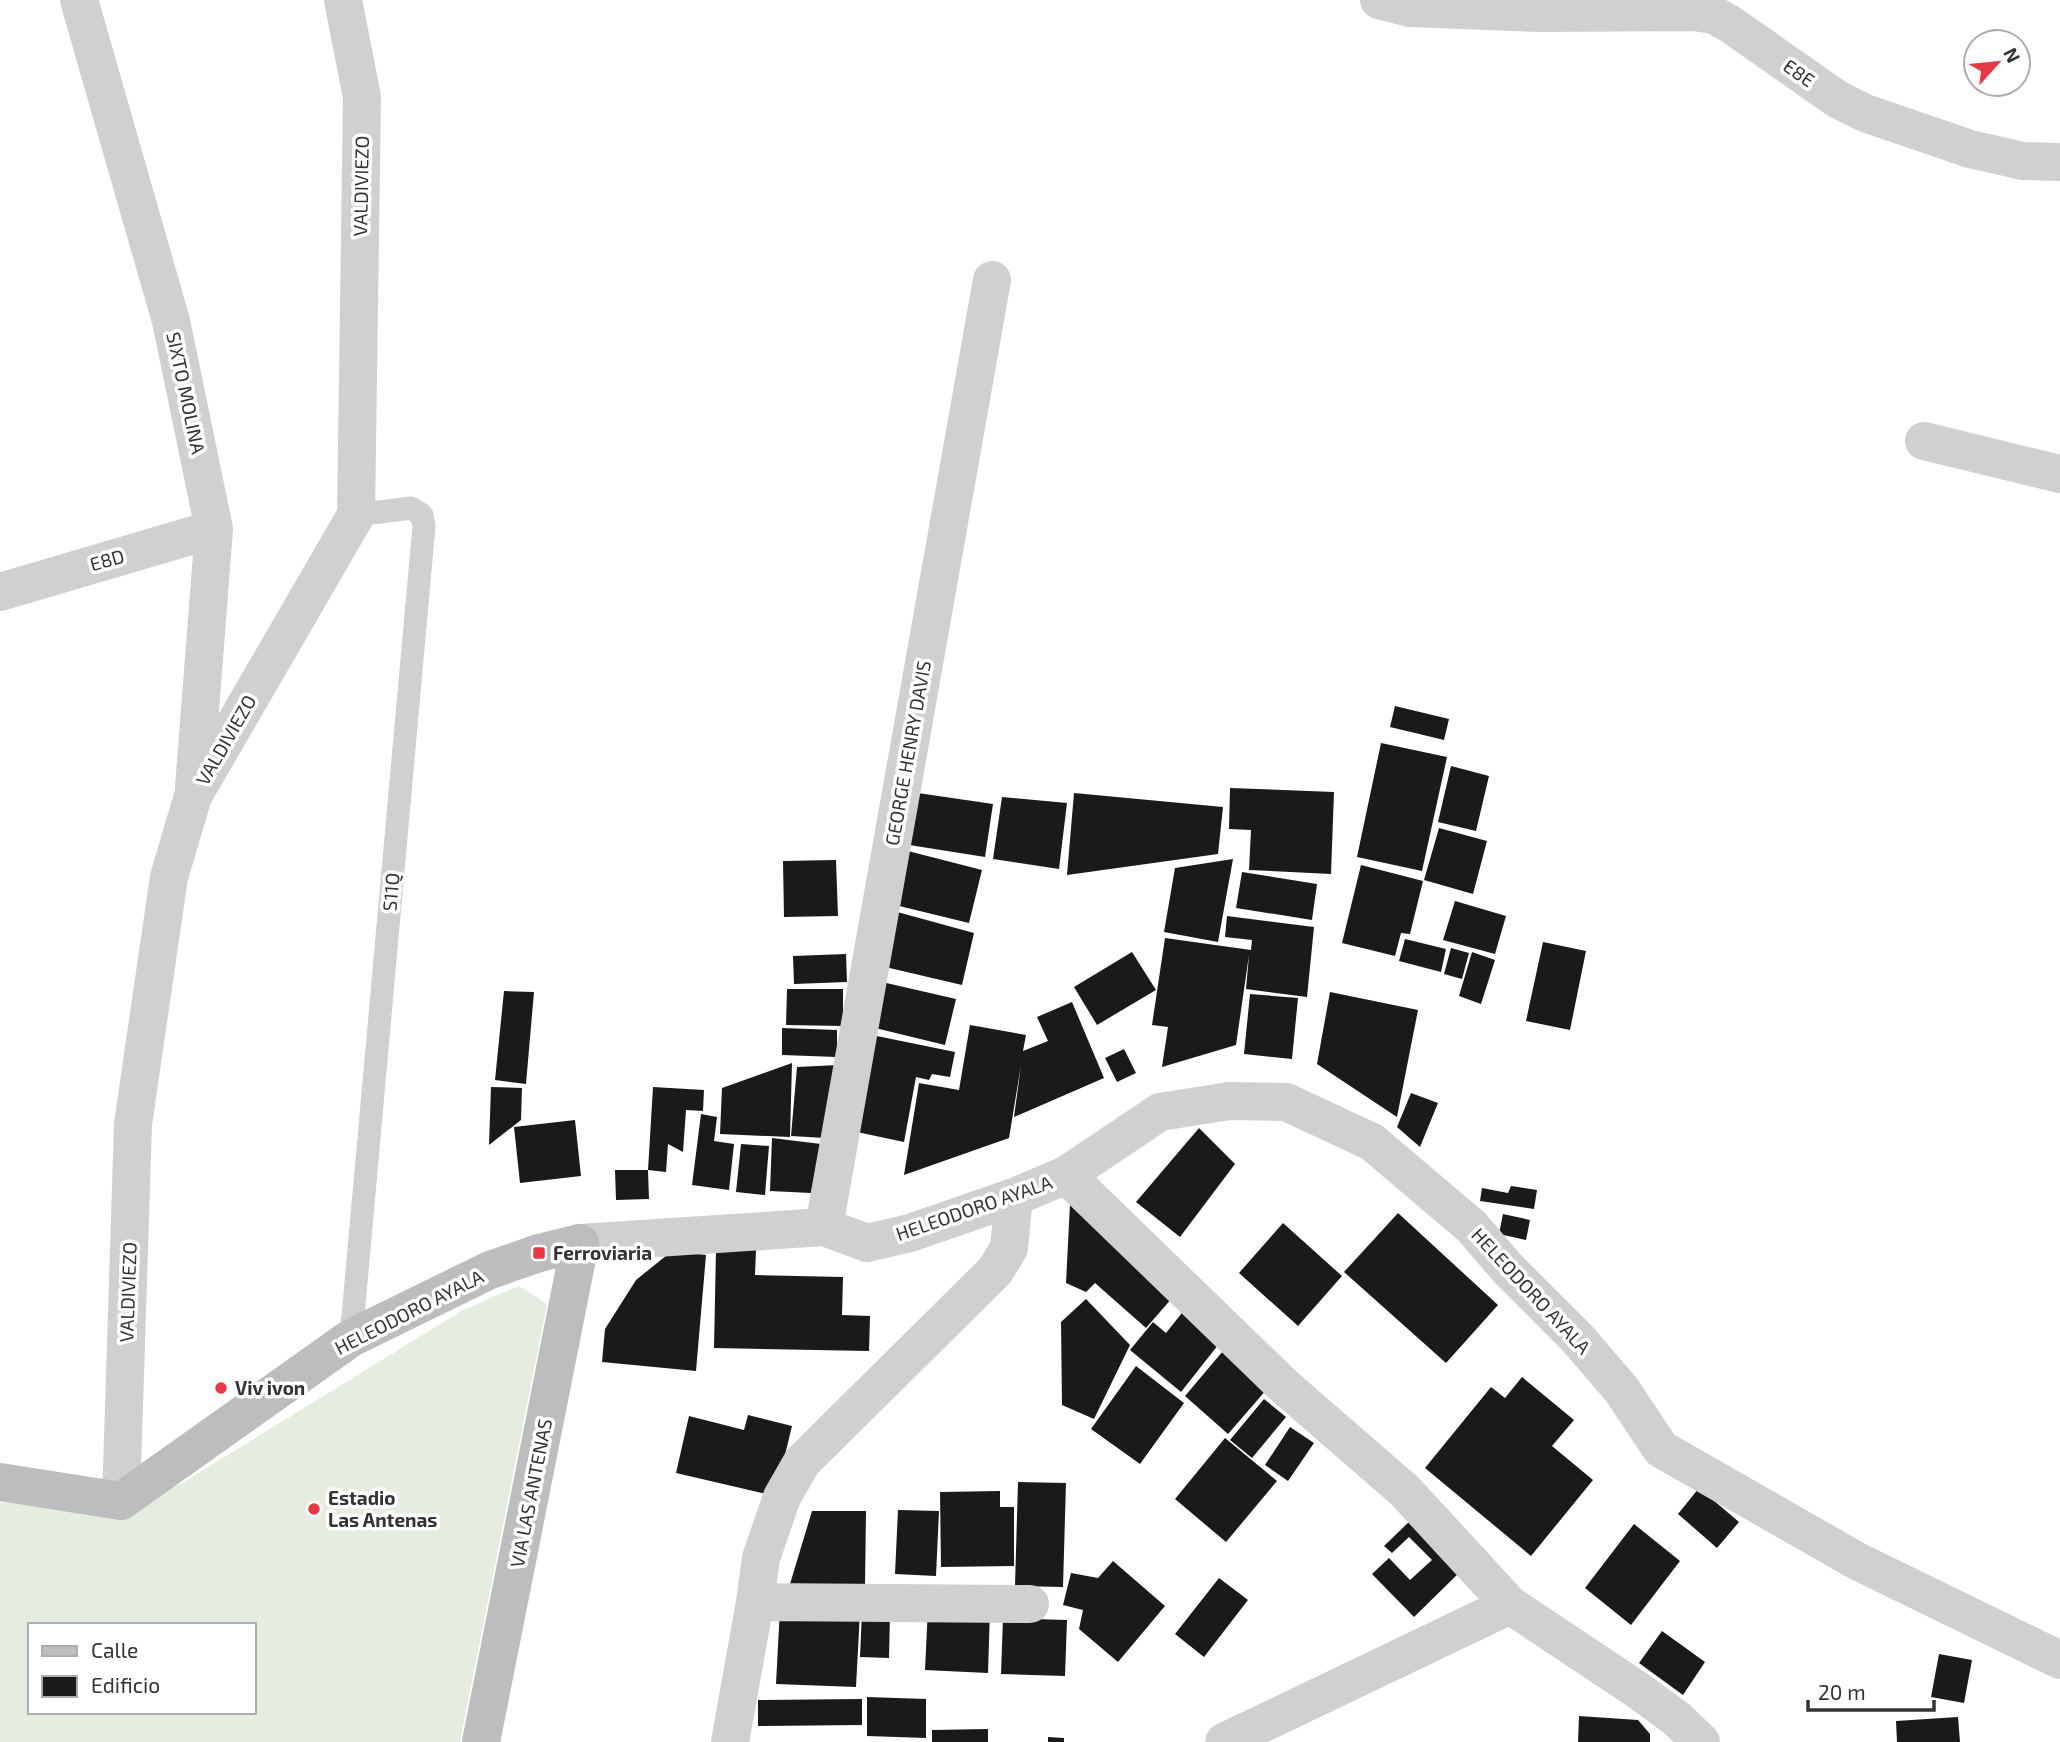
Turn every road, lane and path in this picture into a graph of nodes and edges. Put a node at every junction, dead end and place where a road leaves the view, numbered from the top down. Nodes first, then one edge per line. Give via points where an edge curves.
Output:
1 (79, 0) edge
2 (344, 0) edge
3 (1379, 0) edge
4 (2060, 162) edge
5 (992, 280) dead end
6 (1924, 441) dead end
7 (2060, 474) edge
8 (356, 515) junction
9 (214, 529) junction
10 (0, 592) edge
11 (193, 796) junction
12 (1066, 1175) junction
13 (1014, 1197) junction
14 (824, 1227) junction
15 (580, 1243) junction
16 (351, 1338) junction
17 (0, 1482) edge
18 (121, 1501) junction
19 (755, 1602) junction
20 (1030, 1604) dead end
21 (1510, 1605) junction
22 (2059, 1662) edge
23 (481, 1742) edge
24 (730, 1742) edge
25 (1224, 1742) edge
26 (1701, 1742) edge

1 - 9 street, SIXTO MOLINA via 171,321
2 - 8 street, VALDIVIEZO via 362,97
3 - 4 street, E8E via 1410,8 1714,15 1865,113 1970,149 2023,161
5 - 14 street, GEORGE HENRY DAVIS
6 - 7 street
8 - 11 street, VALDIVIEZO
8 - 16 lane, S11Q via 411,508 422,515 424,526
9 - 10 street, E8D
9 - 11 street, SIXTO MOLINA
11 - 18 street, VALDIVIEZO via 169,877 133,1124
12 - 13 street, HELEODORO AYALA
12 - 21 street via 1283,1385 1405,1491
12 - 22 street, HELEODORO AYALA via 1160,1112 1229,1101 1286,1102 1372,1142 1472,1227 1577,1338 1621,1389 1661,1449 1857,1561
13 - 14 street, HELEODORO AYALA via 910,1233 866,1243
13 - 19 street via 1009,1248 995,1271 802,1462 791,1479 761,1558
14 - 15 street, HELEODORO AYALA
15 - 16 street, HELEODORO AYALA via 489,1270
15 - 23 street, VIA LAS ANTENAS
16 - 18 street, HELEODORO AYALA
17 - 18 street
19 - 20 street
19 - 24 street
21 - 25 street
21 - 26 street via 1639,1690

